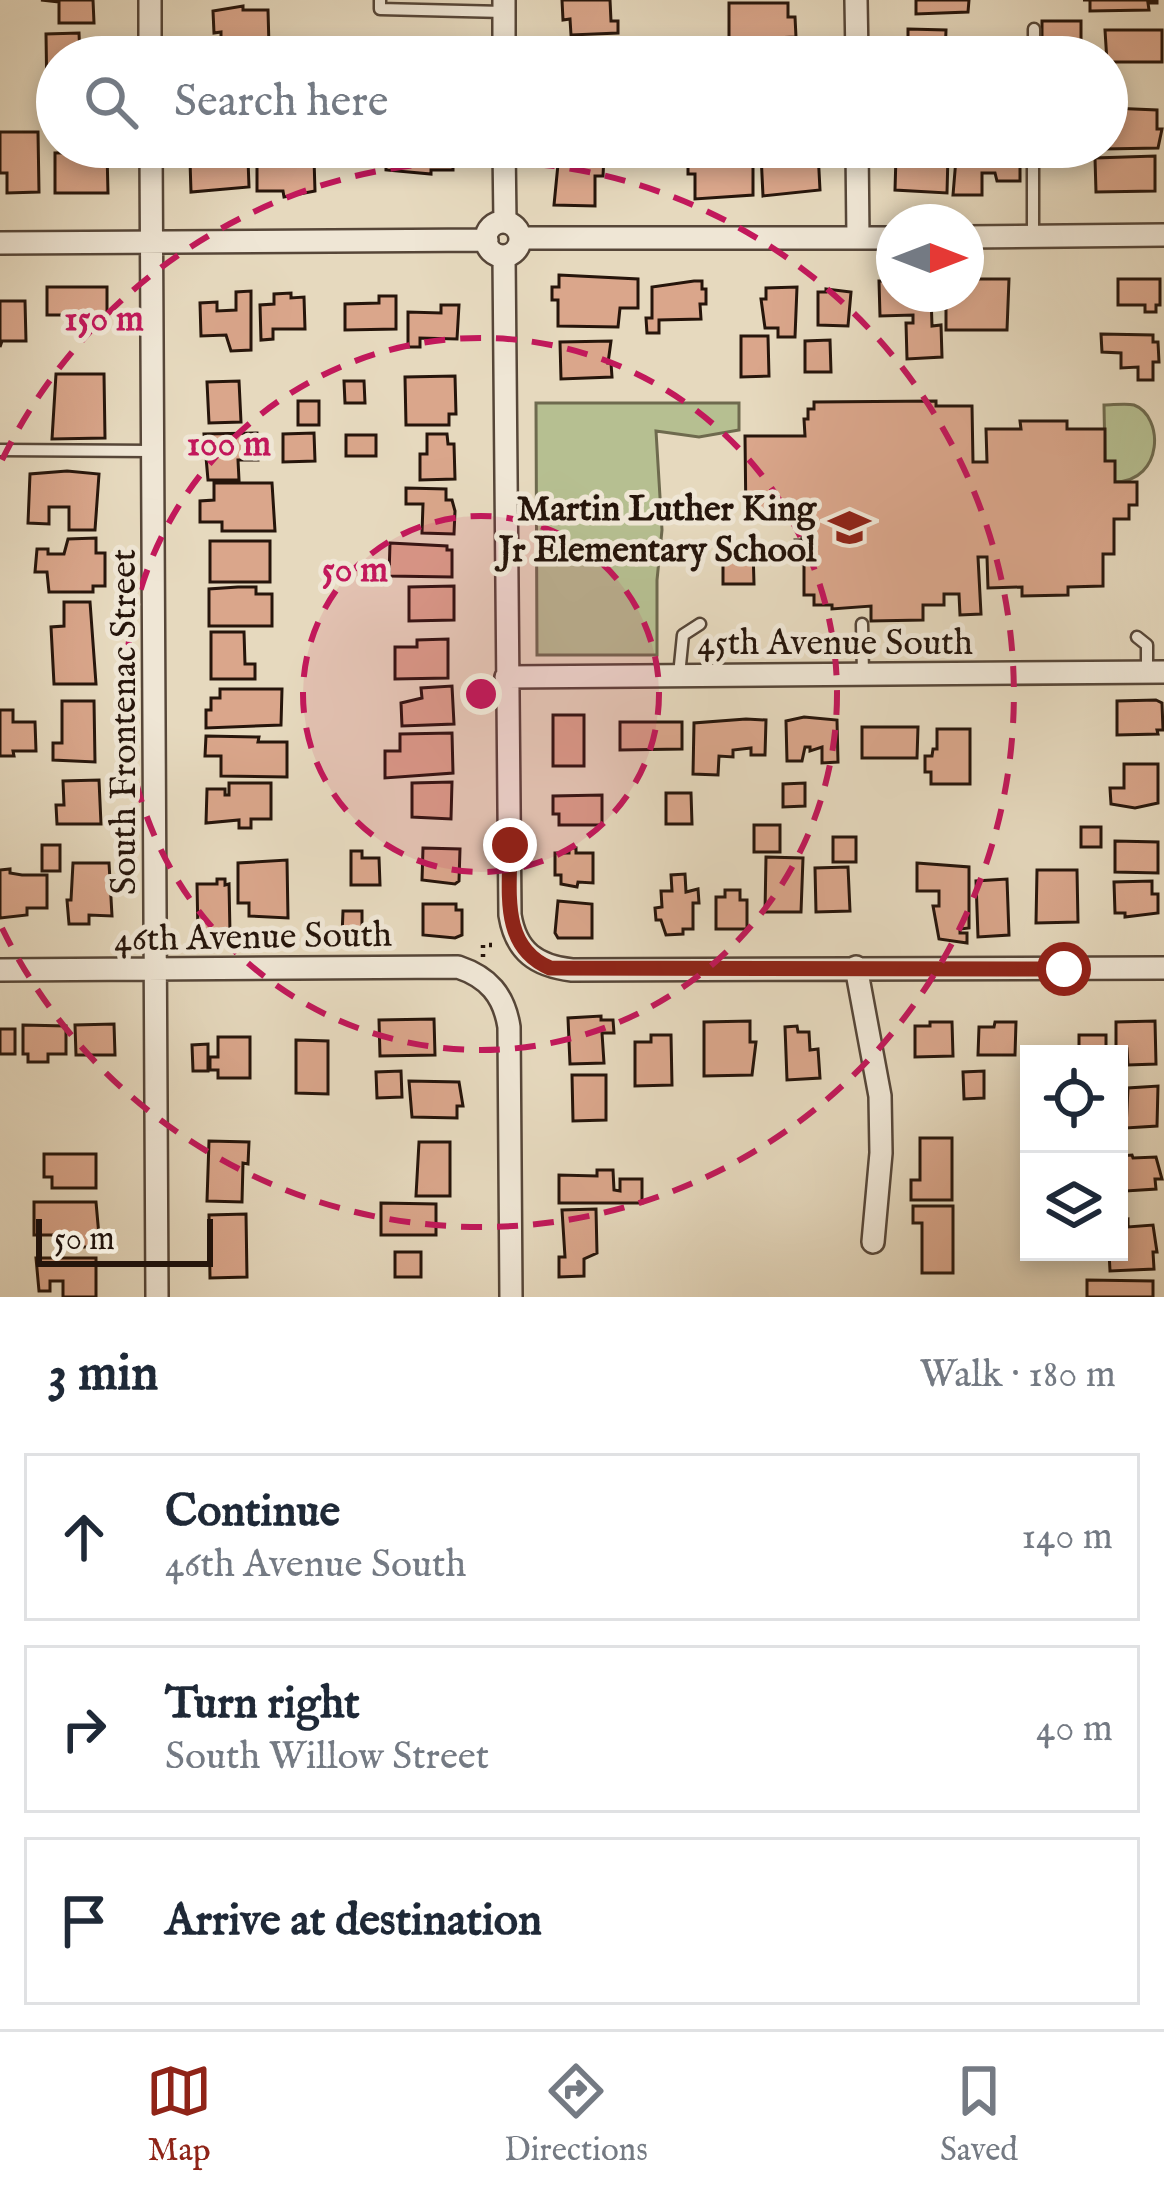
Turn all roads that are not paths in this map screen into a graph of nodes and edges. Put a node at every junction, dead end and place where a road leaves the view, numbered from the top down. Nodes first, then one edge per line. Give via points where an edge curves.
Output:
1 (149, 0) edge
2 (380, 0) edge
3 (856, 0) edge
4 (504, 6) edge
5 (1034, 29) dead end
6 (150, 36) edge
7 (856, 36) edge
8 (1034, 36) edge
9 (151, 168) edge
10 (506, 168) edge
11 (857, 168) edge
12 (1034, 168) edge
13 (1164, 235) edge
14 (1033, 236) junction
15 (984, 237) edge
16 (857, 238) junction
17 (876, 238) edge
18 (510, 239) junction
19 (152, 241) junction
20 (0, 243) edge
21 (0, 450) edge
22 (154, 451) junction
23 (700, 624) dead end
24 (862, 624) dead end
25 (1137, 637) dead end
26 (1156, 672) edge
27 (863, 674) junction
28 (679, 675) junction
29 (506, 676) junction
30 (856, 967) junction
31 (1164, 968) edge
32 (0, 970) edge
33 (156, 970) junction
34 (873, 1242) dead end
35 (157, 1297) edge
36 (511, 1297) edge

1 - 6 street
2 - 4 lane via 380,9
3 - 7 street
5 - 8 lane
9 - 19 street, South Frontenac Street
10 - 18 street
11 - 16 street
12 - 14 lane
13 - 14 street
14 - 15 street
16 - 17 street
16 - 18 street
18 - 19 street via 492,226 487,239
18 - 29 street
19 - 20 street
19 - 22 street, South Frontenac Street
21 - 22 lane
22 - 33 street, South Frontenac Street
23 - 28 lane via 683,635
24 - 27 lane
25 - 26 lane
26 - 27 street, 45th Avenue South
27 - 28 street, 45th Avenue South
28 - 29 street, 45th Avenue South
29 - 30 street via 510,915 534,961 572,970
30 - 31 street
30 - 34 street via 880,1096
32 - 33 street, 46th Avenue South
33 - 35 street, South Frontenac Street
33 - 36 street, 46th Avenue South via 458,967 498,992 509,1027

